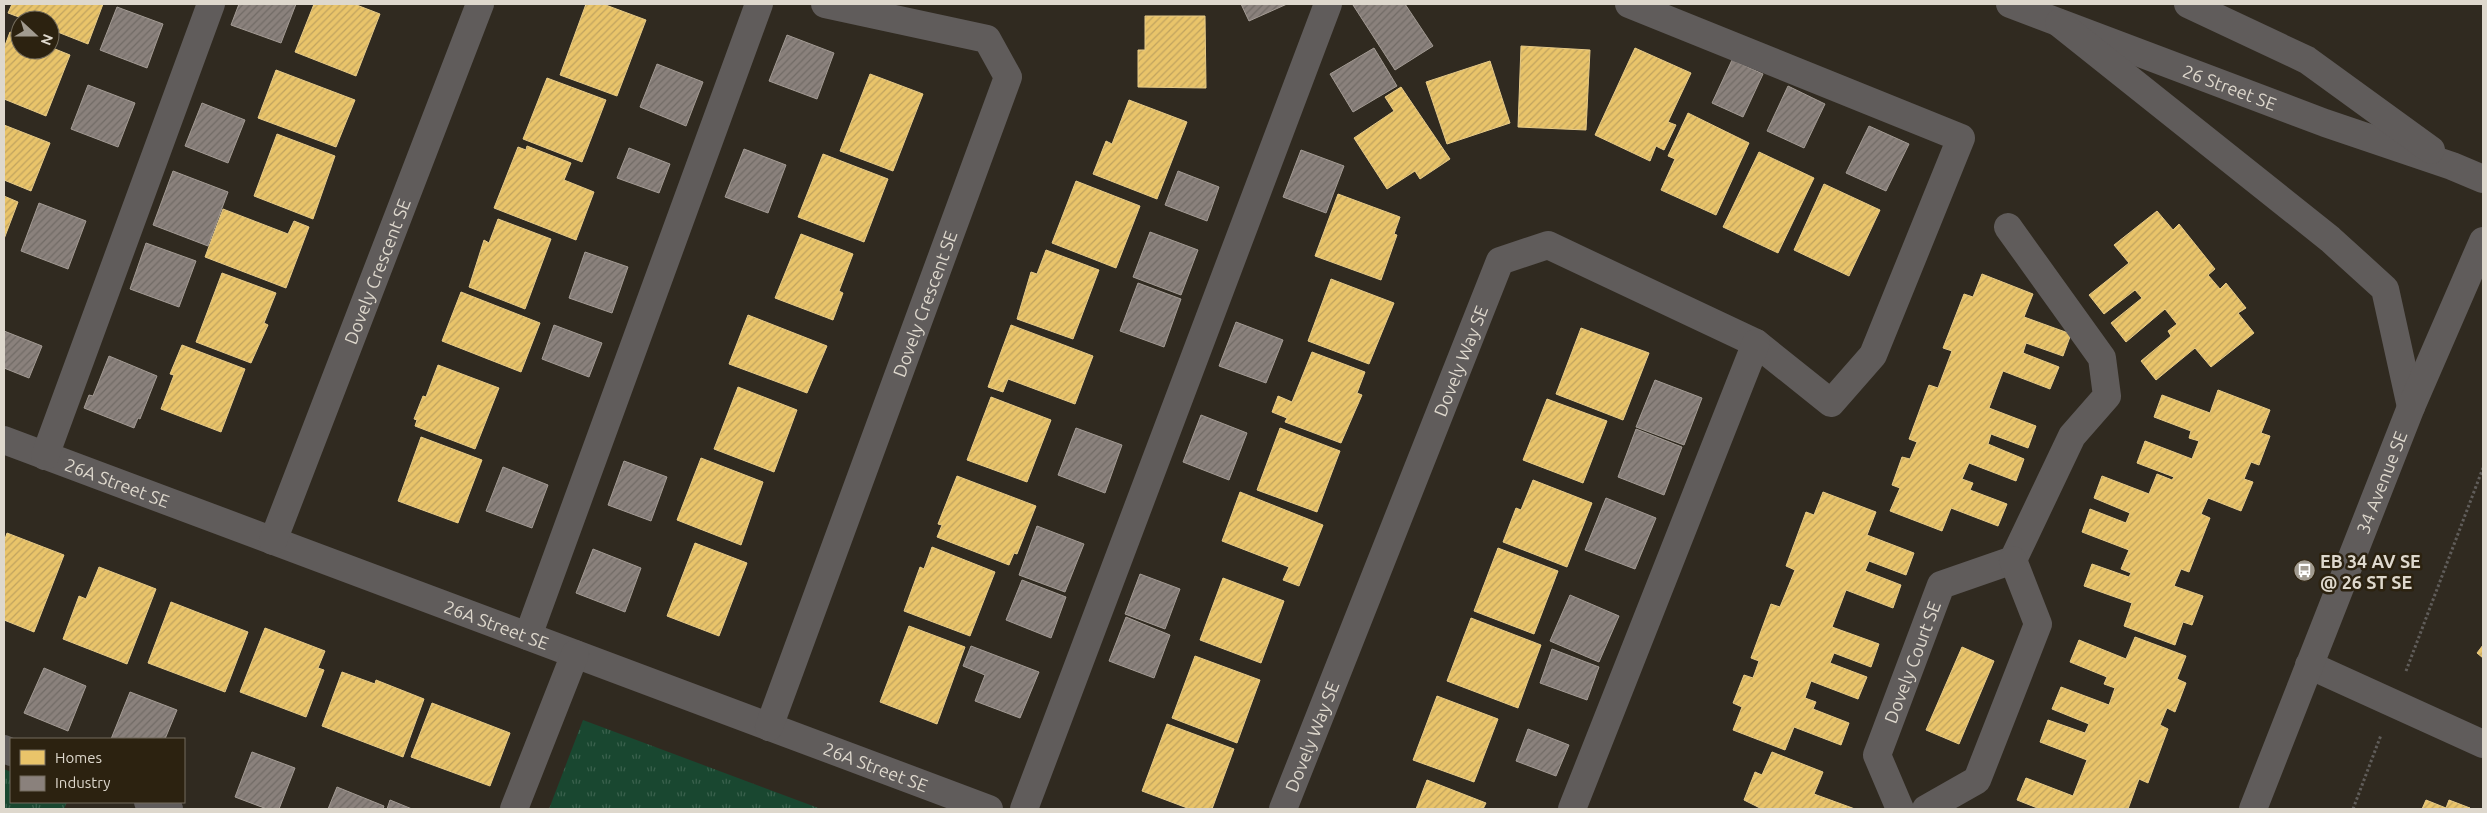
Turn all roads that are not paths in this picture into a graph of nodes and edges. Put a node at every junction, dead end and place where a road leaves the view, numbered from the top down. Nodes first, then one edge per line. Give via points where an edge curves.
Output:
1 (211, 4) edge
2 (480, 4) edge
3 (759, 4) edge
4 (824, 4) edge
5 (1328, 4) edge
6 (1629, 4) edge
7 (2010, 4) edge
8 (2188, 4) edge
9 (2059, 23) junction
10 (2452, 166) junction
11 (2483, 180) edge
12 (2008, 227) dead end
13 (2483, 241) edge
14 (1756, 343) junction
15 (2410, 407) junction
16 (4, 440) edge
17 (46, 456) junction
18 (273, 540) junction
19 (2012, 560) junction
20 (528, 636) junction
21 (575, 654) junction
22 (2309, 665) junction
23 (768, 727) junction
24 (2483, 744) edge
25 (151, 803) edge
26 (169, 809) edge
27 (514, 809) edge
28 (989, 809) edge
29 (1024, 809) edge
30 (1283, 809) edge
31 (1572, 809) edge
32 (1900, 809) edge
33 (1926, 809) edge
34 (2253, 809) edge

1 - 17 street
2 - 18 street, Dovely Crescent SE
3 - 20 street
4 - 23 street, Dovely Crescent SE via 987,39 1008,77
5 - 29 street
6 - 14 street, Dovely Way SE via 1961,138 1873,355 1831,402
7 - 9 street, 26 Street SE
8 - 10 street, 26 Street SE via 2307,60
9 - 10 street, 26 Street SE via 2325,123
9 - 15 street via 2330,239 2385,289
10 - 11 street, 26 Street SE
12 - 19 street via 2102,358 2107,396 2072,436
13 - 15 street, 34 Avenue SE
14 - 30 street, Dovely Way SE via 1548,245 1500,261
14 - 31 street
15 - 22 street, 34 Avenue SE
16 - 17 street, 26A Street SE
17 - 18 street, 26A Street SE
18 - 20 street, 26A Street SE
19 - 32 street, Dovely Court SE via 1941,585 1877,755
19 - 33 street via 2038,624 1977,780
20 - 21 street, 26A Street SE
21 - 23 street, 26A Street SE
21 - 27 street
22 - 24 street
22 - 34 street, 34 Avenue SE
23 - 28 street, 26A Street SE
25 - 26 street

